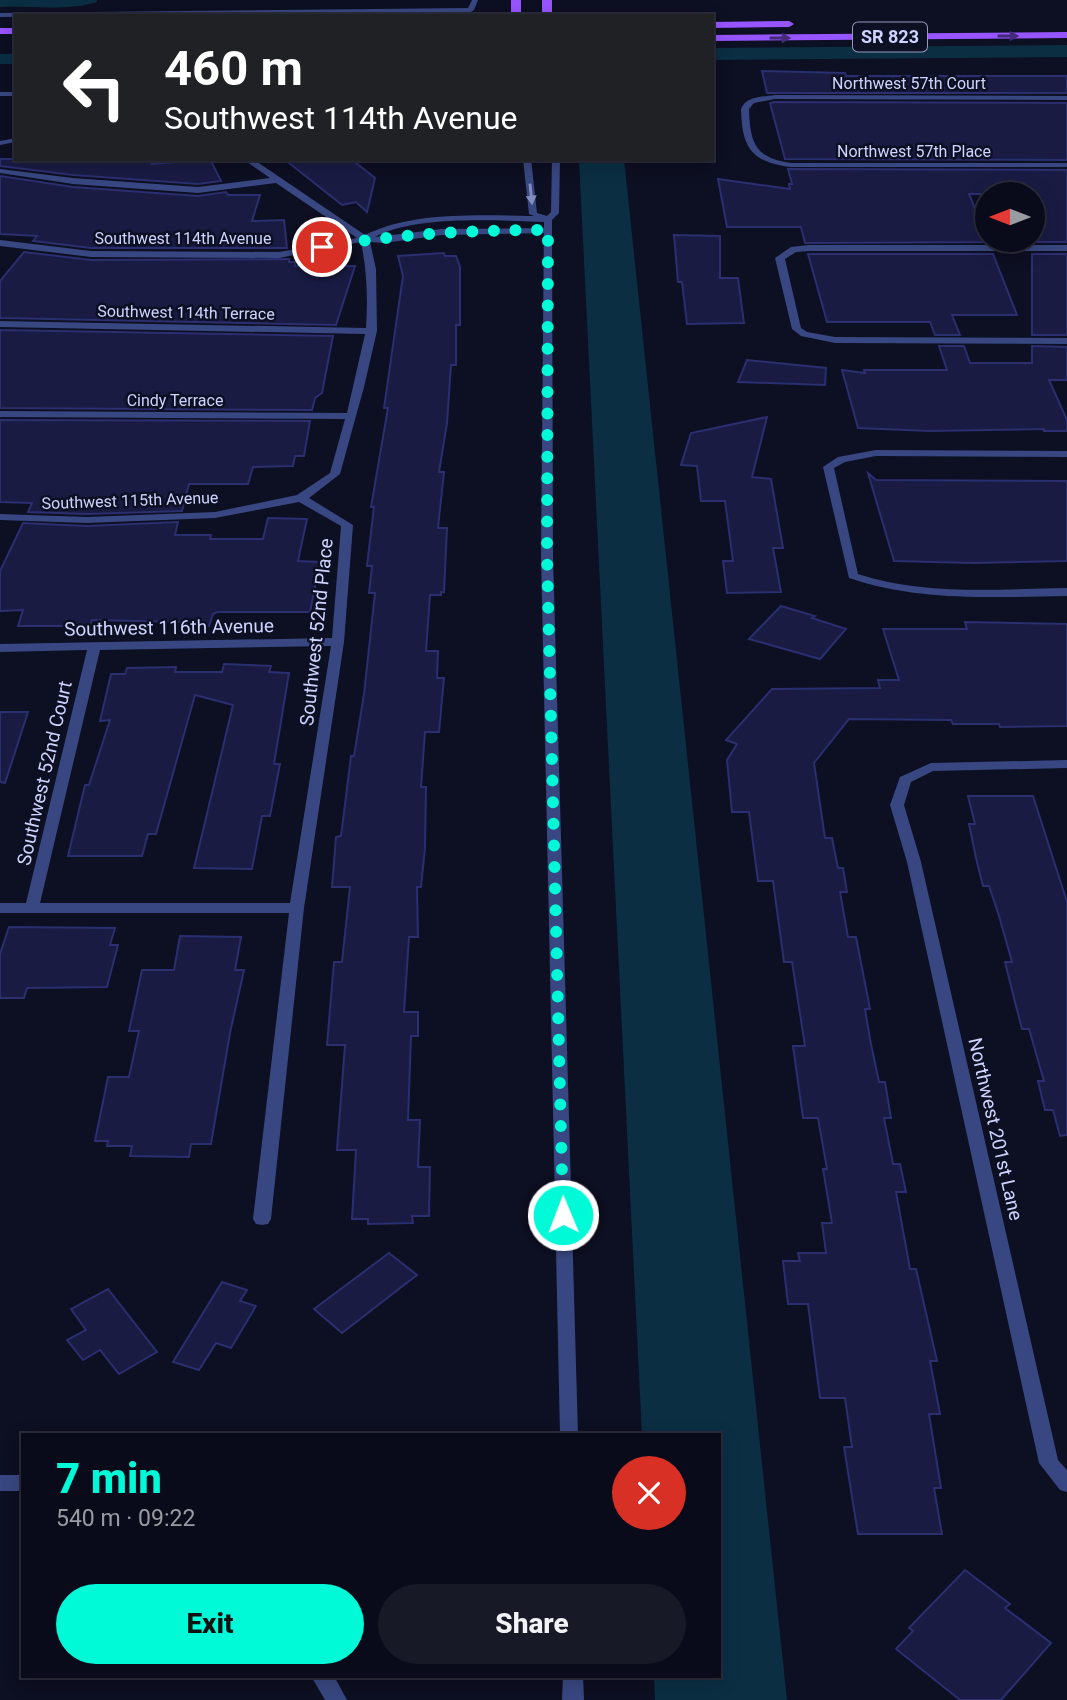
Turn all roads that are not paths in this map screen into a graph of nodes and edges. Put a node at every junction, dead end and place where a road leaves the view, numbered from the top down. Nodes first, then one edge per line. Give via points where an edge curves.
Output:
1 (475, 0) edge
2 (94, 14) edge
3 (714, 24) edge
4 (796, 24) dead end
5 (1067, 36) edge
6 (714, 38) edge
7 (1067, 98) edge
8 (762, 160) joint
9 (250, 161) edge
10 (527, 161) edge
11 (556, 161) edge
12 (1067, 165) edge
13 (0, 171) edge
14 (276, 180) junction
15 (461, 221) junction
16 (411, 225) junction
17 (548, 225) junction
18 (462, 231) junction
19 (419, 234) junction
20 (365, 239) junction
21 (0, 243) edge
22 (1067, 248) edge
23 (0, 324) edge
24 (372, 331) junction
25 (1067, 341) edge
26 (0, 414) edge
27 (351, 416) junction
28 (1067, 454) edge
29 (300, 498) junction
30 (0, 517) edge
31 (1067, 592) edge
32 (338, 642) junction
33 (0, 648) edge
34 (94, 648) junction
35 (1067, 764) edge
36 (32, 907) junction
37 (0, 908) edge
38 (297, 908) junction
39 (262, 1219) dead end
40 (569, 1433) edge
41 (0, 1483) edge
42 (21, 1483) edge
43 (1067, 1484) edge
44 (323, 1678) edge
45 (573, 1678) edge
46 (336, 1700) edge
47 (573, 1700) edge

1 - 2 street via 471,10
3 - 4 main road
6 -> 5 main road, SR 823
7 - 8 street, Northwest 57th Court via 775,97 752,101 744,112 752,149
8 - 12 street, Northwest 57th Place via 791,165
9 - 14 street
10 -> 17 street via 533,214
11 - 17 street via 555,214
13 - 14 street via 198,190
14 - 20 street
15 - 16 street, Southwest 114th Avenue
15 - 17 street, Southwest 114th Avenue
15 - 18 street
16 - 19 street
16 - 20 street, Southwest 114th Avenue via 376,231
17 - 18 street, Southwest 114th Avenue
17 - 40 street via 547,556
18 - 19 street, Southwest 114th Avenue
19 - 20 street, Southwest 114th Avenue
20 - 21 street, Southwest 114th Avenue via 279,255 91,254
20 - 24 street via 375,290
22 - 25 street via 809,247 780,258 793,321 804,334 835,340
23 - 24 street, Southwest 114th Terrace
24 - 27 street
26 - 27 street, Cindy Terrace
27 - 29 street via 335,474
28 - 31 street via 876,453 842,459 828,467 853,576 912,592
29 - 30 street, Southwest 115th Avenue via 215,515 87,520
29 - 32 street, Southwest 52nd Place via 347,525
32 - 34 street, Southwest 116th Avenue
32 - 38 street, Southwest 52nd Place
33 - 34 street, Southwest 116th Avenue
34 - 36 street, Southwest 52nd Court
35 - 43 street, Northwest 201st Lane via 931,767 905,779 897,805 914,862 1049,1463
36 - 37 street
36 - 38 street
38 - 39 street, Southwest 52nd Place
41 - 42 street
44 - 46 street
45 - 47 street

